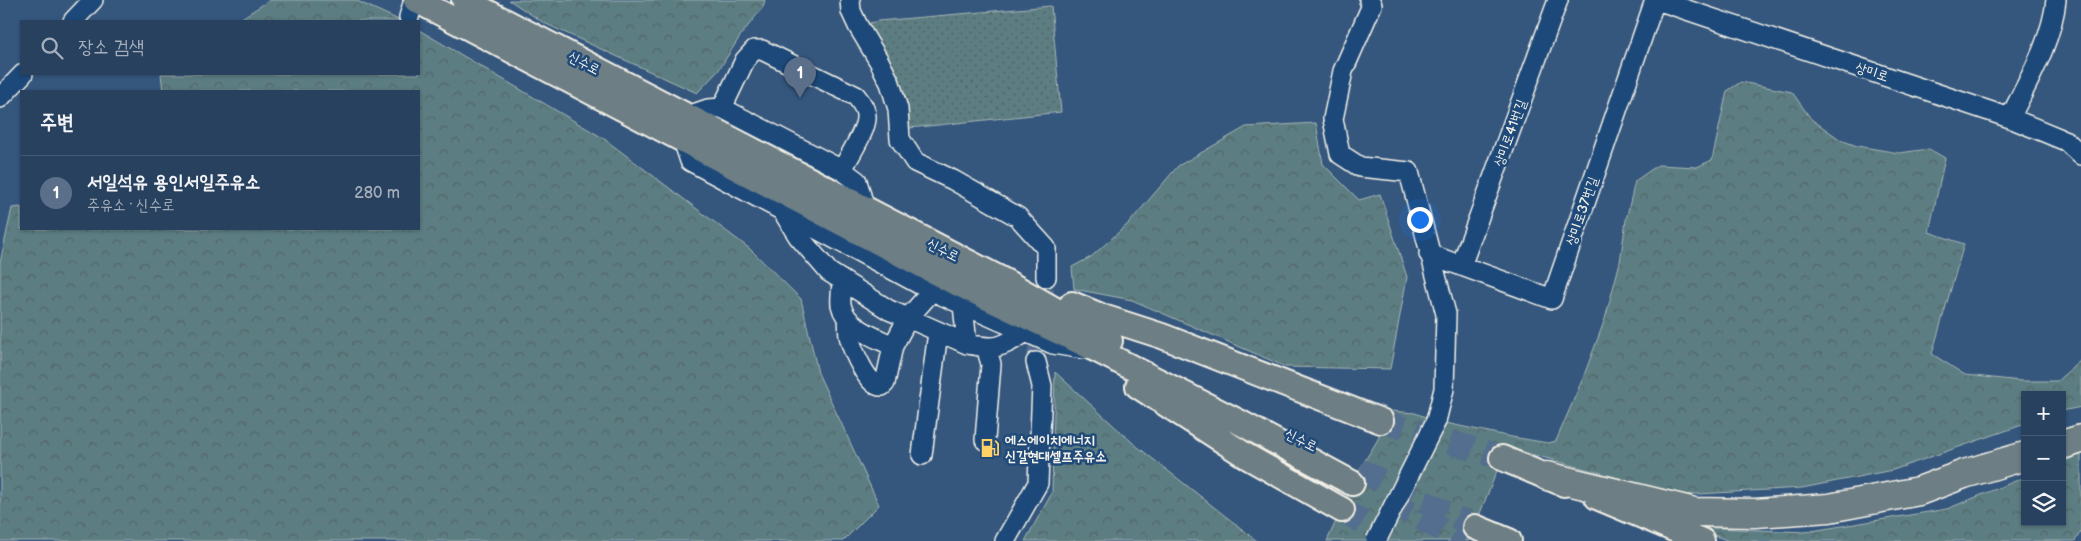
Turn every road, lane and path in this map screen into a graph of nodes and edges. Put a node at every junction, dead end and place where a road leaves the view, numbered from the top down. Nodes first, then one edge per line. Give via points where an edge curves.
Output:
1 (93, 0) edge
2 (464, 0) edge
3 (850, 0) edge
4 (1369, 0) edge
5 (1558, 0) edge
6 (1656, 0) edge
7 (2056, 0) edge
8 (413, 6) edge
9 (74, 20) edge
10 (523, 43) junction
11 (22, 75) edge
12 (0, 98) edge
13 (722, 108) junction
14 (2010, 118) junction
15 (684, 128) junction
16 (2081, 155) edge
17 (842, 170) junction
18 (865, 209) junction
19 (782, 211) junction
20 (1429, 254) junction
21 (1461, 266) junction
22 (1046, 277) tunnel mouth
23 (842, 280) junction
24 (1006, 282) junction
25 (932, 291) junction
26 (963, 305) junction
27 (908, 318) junction
28 (848, 320) junction
29 (938, 332) junction
30 (1026, 332) junction
31 (967, 344) junction
32 (893, 346) junction
33 (986, 347) junction
34 (1105, 355) junction
35 (1036, 362) tunnel mouth
36 (1381, 421) tunnel mouth
37 (2081, 439) edge
38 (985, 440) dead end
39 (2066, 444) edge
40 (922, 455) dead end
41 (2021, 457) edge
42 (1502, 458) tunnel mouth
43 (1547, 476) junction
44 (1342, 510) tunnel mouth
45 (1475, 527) tunnel mouth
46 (1005, 541) edge
47 (1376, 541) edge
48 (1509, 541) edge
49 (1702, 541) edge

1 - 9 street
2 - 10 main road
3 - 22 street via 858,26 890,83 898,109 900,139 915,162 1018,217 1046,248
4 - 20 street via 1372,5 1343,71 1333,119 1340,154 1360,167 1409,172
5 - 21 street, 상미로41번길
6 - 14 street, 상미로
6 - 21 street, 상미로37번길 via 1552,299
7 - 14 street via 2037,64
8 - 10 main road
10 - 15 main road, 신수로
11 - 12 street
13 - 15 street via 708,109
13 - 17 street
13 - 17 street via 745,60 754,50 762,50 856,96 864,106 866,118
14 - 16 street, 상미로 via 2066,141
15 - 18 main road, 신수로
15 - 19 street via 690,161
15 - 34 main road, 신수로 via 954,282
17 - 18 street via 857,181
18 - 24 main road, 신수로
19 - 23 street via 798,236 829,272
19 - 25 street
20 - 21 street, 상미로37번길
20 - 47 street, bridge via 1446,314 1444,389 1436,422
23 - 27 street via 889,310
23 - 28 street via 841,305
24 - 34 main road, 신수로 via 1356,476
24 - 36 main road via 1042,290 1103,317 1162,336
25 - 26 street
25 - 27 street
26 - 30 street
26 - 31 street
27 - 29 street
27 - 32 street
28 - 32 street
28 - 32 street via 850,337 868,379 878,386 885,383
29 - 31 street
29 - 40 street
30 - 33 street via 1004,346
30 - 34 street via 1052,344
31 - 33 street
33 - 38 street via 991,364
34 - 44 main road via 1132,383 1248,457
35 - 46 street via 1042,386 1038,482
37 - 39 highway
41 - 43 highway via 1919,491 1829,508 1755,513 1696,512
42 - 43 main road
43 - 49 main road
45 - 48 main road

